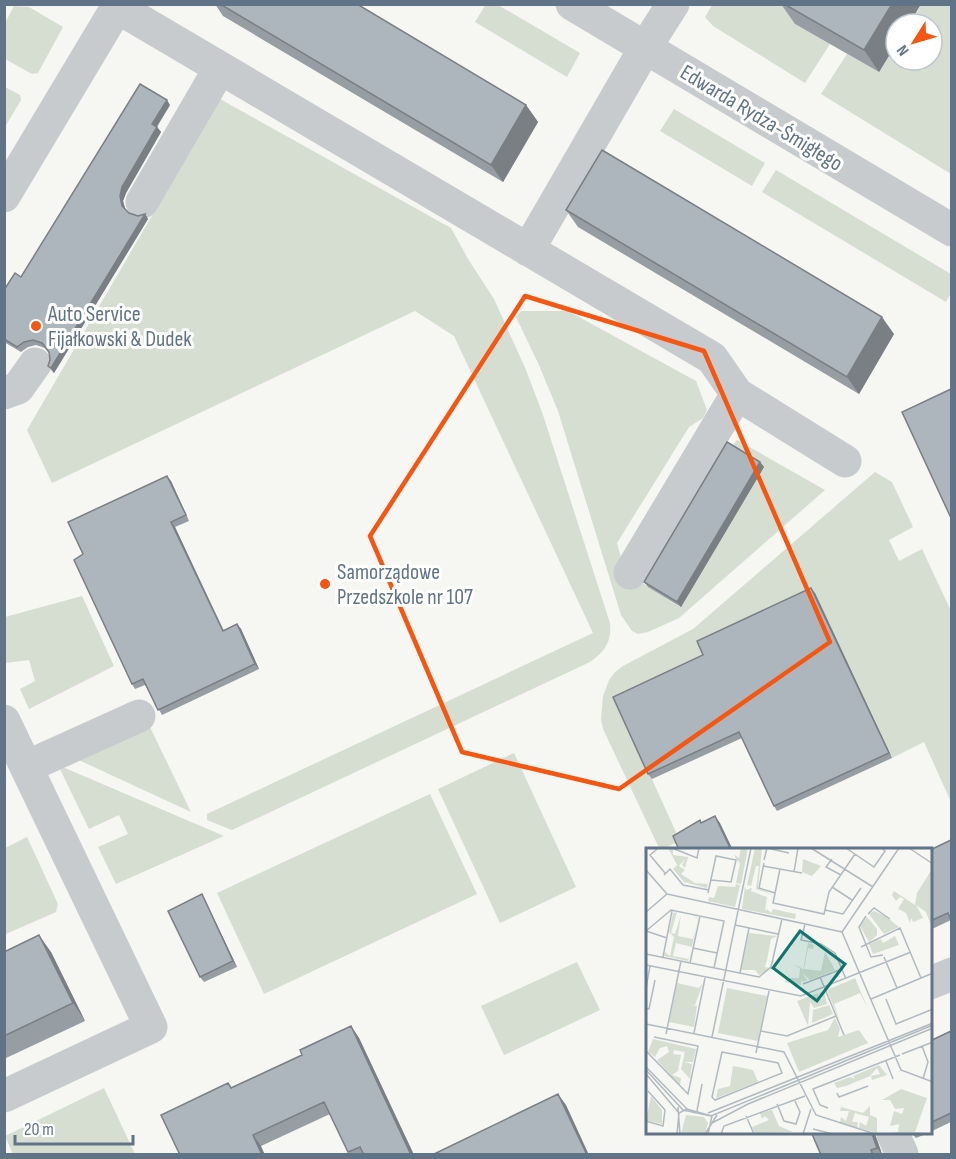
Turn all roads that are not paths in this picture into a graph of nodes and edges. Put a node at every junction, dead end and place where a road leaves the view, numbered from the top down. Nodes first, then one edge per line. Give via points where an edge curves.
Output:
1 (572, 4) edge
2 (673, 4) edge
3 (118, 6) edge
4 (645, 48) junction
5 (220, 68) junction
6 (4, 196) edge
7 (142, 202) dead end
8 (951, 230) edge
9 (528, 250) junction
10 (34, 364) dead end
11 (4, 393) edge
12 (737, 394) junction
13 (845, 461) dead end
14 (630, 573) dead end
15 (140, 716) dead end
16 (4, 721) edge
17 (26, 767) junction
18 (951, 974) edge
19 (932, 982) edge
20 (4, 1096) edge
21 (893, 1135) edge
22 (902, 1155) edge

1 - 4 street, Edwarda Rydza-Śmigłego
2 - 4 street
3 - 5 street
3 - 6 street
4 - 8 street, Edwarda Rydza-Śmigłego
4 - 9 street
5 - 7 street
5 - 9 street
9 - 12 street via 712,358
10 - 11 street via 18,388
12 - 13 street
12 - 14 street
15 - 17 street
16 - 17 street
17 - 20 street via 151,1027
18 - 19 street
21 - 22 street

